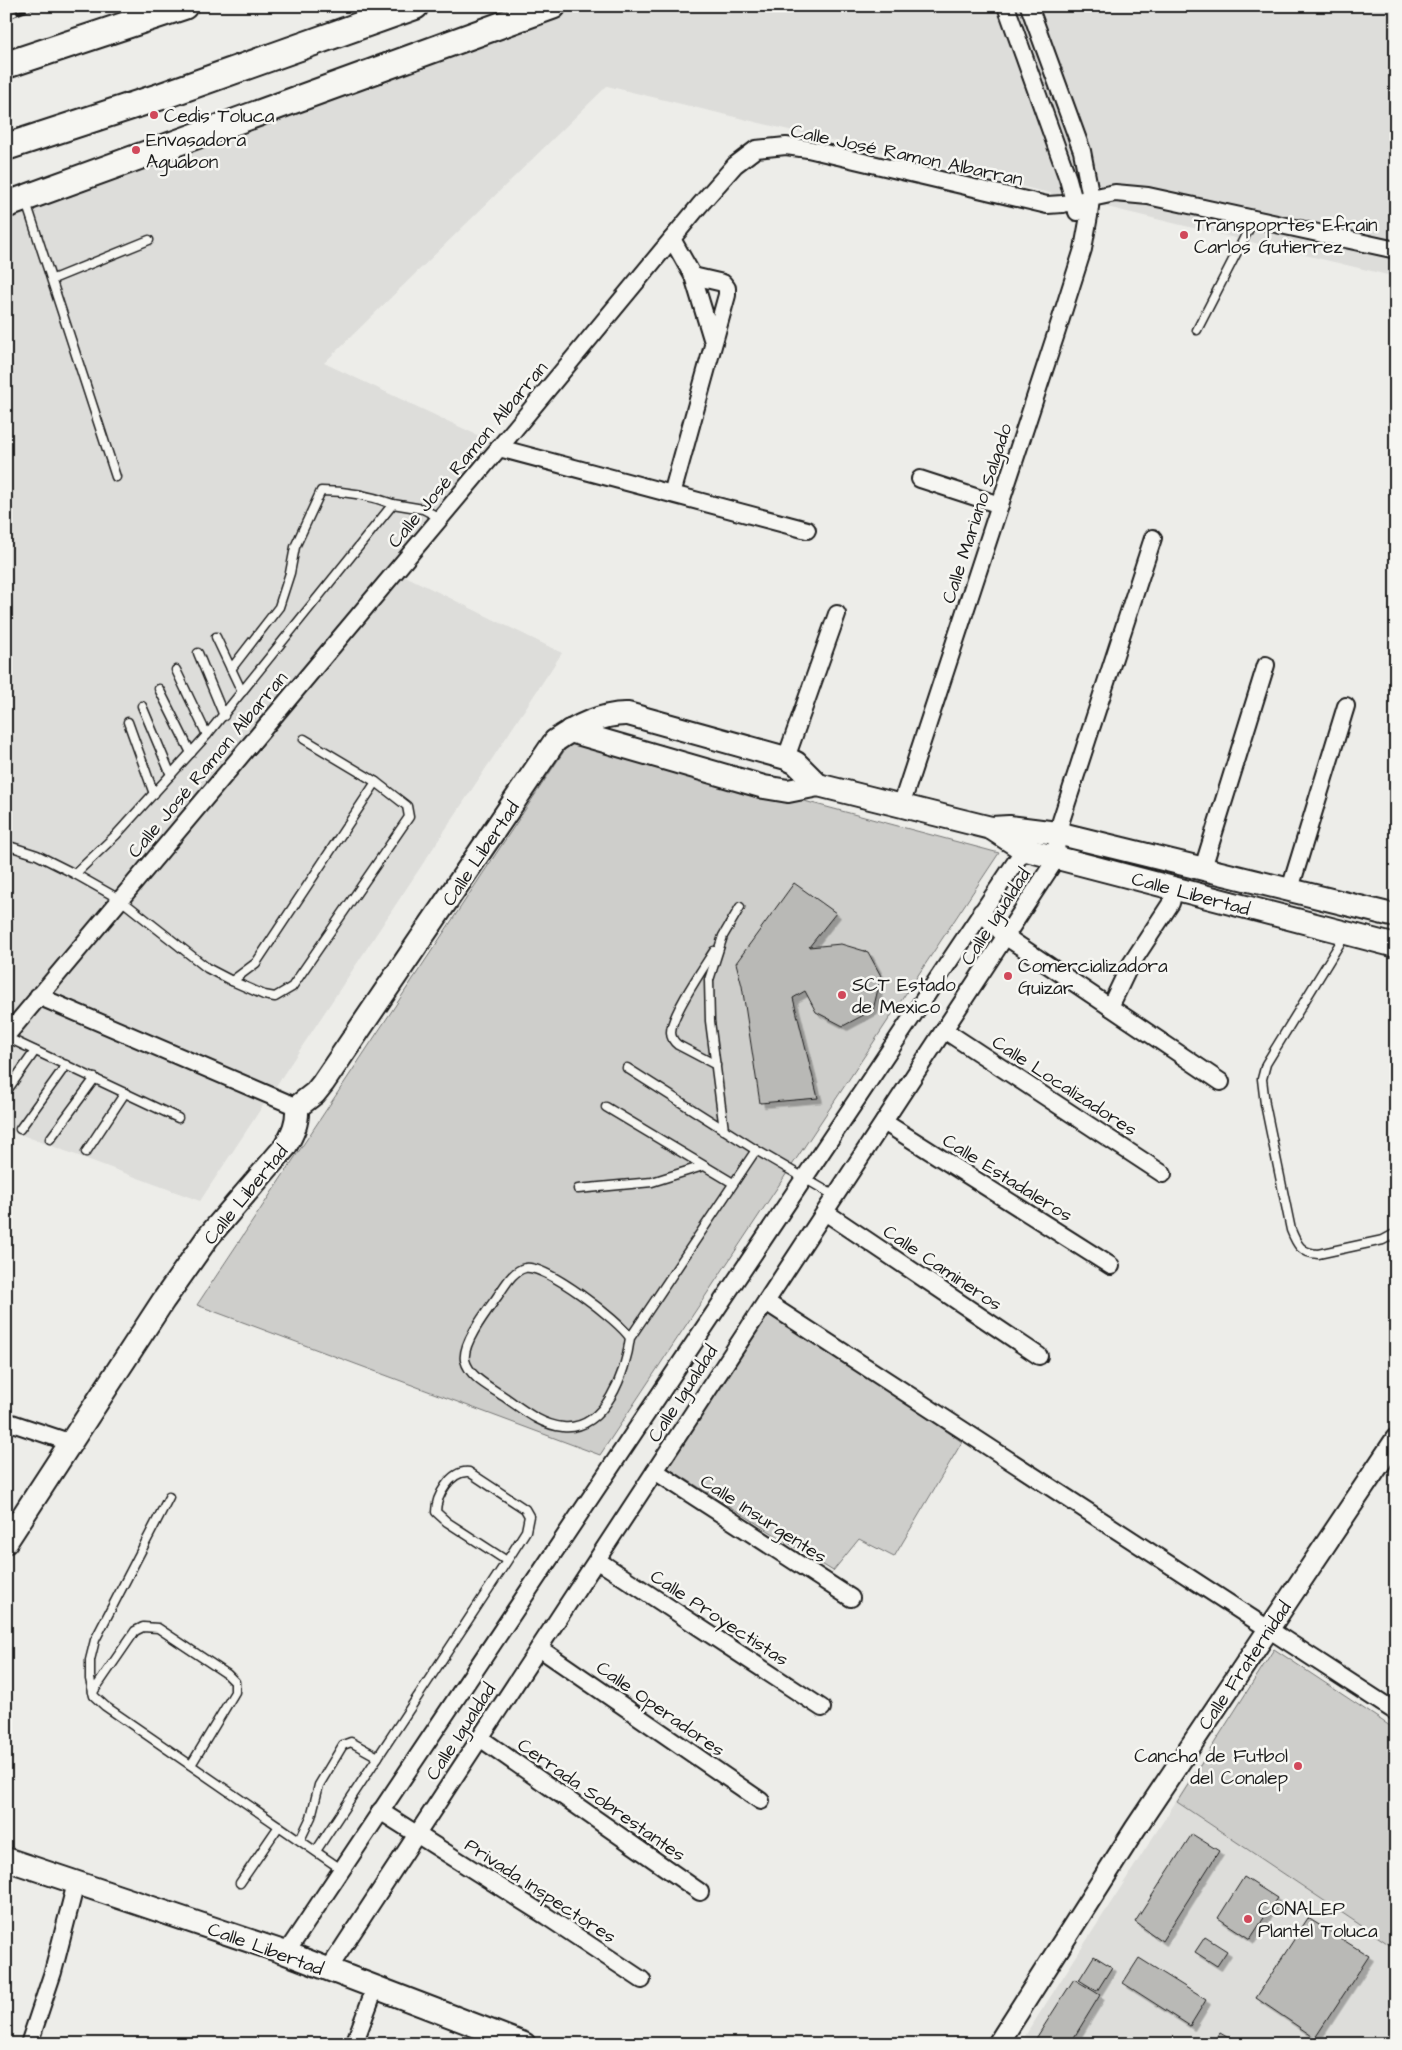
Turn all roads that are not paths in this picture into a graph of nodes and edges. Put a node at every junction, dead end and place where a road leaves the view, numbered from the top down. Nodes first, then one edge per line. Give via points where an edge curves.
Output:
1 (184, 6) edge
2 (415, 6) edge
3 (553, 6) edge
4 (1006, 6) edge
5 (1029, 6) edge
6 (6, 65) edge
7 (6, 147) edge
8 (1094, 198) junction
9 (16, 201) edge
10 (1073, 202) junction
11 (1255, 218) junction
12 (1086, 232) junction
13 (672, 239) junction
14 (149, 240) dead end
15 (1396, 250) edge
16 (693, 276) junction
17 (53, 279) junction
18 (1196, 330) dead end
19 (713, 342) junction
20 (499, 448) junction
21 (116, 477) dead end
22 (920, 479) dead end
23 (672, 494) junction
24 (393, 504) junction
25 (1000, 505) junction
26 (440, 518) junction
27 (806, 530) dead end
28 (1153, 538) dead end
29 (838, 614) dead end
30 (216, 637) dead end
31 (198, 654) dead end
32 (1266, 665) dead end
33 (231, 669) junction
34 (176, 670) dead end
35 (160, 690) dead end
36 (242, 692) junction
37 (142, 706) dead end
38 (1346, 706) dead end
39 (224, 716) junction
40 (128, 722) dead end
41 (570, 731) junction
42 (207, 736) junction
43 (304, 739) dead end
44 (191, 753) junction
45 (786, 758) junction
46 (172, 775) junction
47 (376, 782) junction
48 (818, 785) junction
49 (154, 794) junction
50 (900, 806) junction
51 (991, 828) junction
52 (1047, 831) junction
53 (6, 845) edge
54 (1023, 849) junction
55 (1056, 859) junction
56 (1204, 868) junction
57 (75, 874) junction
58 (1175, 888) junction
59 (1290, 889) junction
60 (120, 900) junction
61 (740, 907) dead end
62 (981, 912) junction
63 (1396, 916) edge
64 (1346, 934) junction
65 (722, 936) junction
66 (1005, 936) junction
67 (1396, 946) edge
68 (232, 981) junction
69 (38, 996) junction
70 (1110, 1007) junction
71 (944, 1030) junction
72 (6, 1036) edge
73 (36, 1051) junction
74 (66, 1065) junction
75 (716, 1065) junction
76 (628, 1068) dead end
77 (95, 1078) junction
78 (1221, 1082) dead end
79 (6, 1092) edge
80 (125, 1093) junction
81 (297, 1106) junction
82 (606, 1107) dead end
83 (178, 1118) dead end
84 (884, 1122) junction
85 (20, 1129) dead end
86 (724, 1130) junction
87 (50, 1139) dead end
88 (756, 1150) junction
89 (86, 1152) dead end
90 (704, 1166) junction
91 (1164, 1174) dead end
92 (804, 1178) junction
93 (733, 1183) junction
94 (578, 1189) dead end
95 (835, 1196) junction
96 (824, 1212) junction
97 (1396, 1233) edge
98 (1110, 1266) dead end
99 (766, 1302) junction
100 (630, 1338) junction
101 (1039, 1356) dead end
102 (6, 1421) edge
103 (1396, 1439) edge
104 (72, 1442) junction
105 (655, 1471) junction
106 (168, 1497) dead end
107 (6, 1542) edge
108 (597, 1560) junction
109 (507, 1561) junction
110 (851, 1598) dead end
111 (1269, 1629) junction
112 (539, 1648) junction
113 (93, 1692) junction
114 (822, 1708) dead end
115 (1396, 1712) edge
116 (480, 1738) junction
117 (378, 1757) junction
118 (191, 1766) junction
119 (761, 1801) dead end
120 (380, 1811) junction
121 (280, 1826) junction
122 (417, 1834) junction
123 (300, 1840) junction
124 (316, 1851) junction
125 (6, 1859) edge
126 (341, 1869) junction
127 (76, 1883) junction
128 (240, 1883) dead end
129 (700, 1892) dead end
130 (286, 1953) junction
131 (328, 1970) junction
132 (642, 1980) dead end
133 (375, 1988) junction
134 (520, 2043) edge
135 (29, 2044) edge
136 (354, 2044) edge
137 (998, 2044) edge

1 - 6 highway
2 - 7 highway via 172,93
3 - 9 main road
4 - 10 street via 1068,179
5 - 8 street, Calle Mariano Salgado via 1082,151
8 - 10 street, Calle José Ramon Albarran
8 - 11 street, Calle José Ramon Albarran via 1115,193 1148,196
8 - 12 street, Calle Mariano Salgado
9 - 17 lane
10 - 12 street
10 - 13 street, Calle José Ramon Albarran via 1040,204 808,148 765,147 756,149 736,165
11 - 15 street, Calle José Ramon Albarran
11 - 18 lane
12 - 25 street, Calle Mariano Salgado
13 - 16 street
13 - 20 street, Calle José Ramon Albarran
14 - 17 lane
16 - 19 street
16 - 19 street via 723,283 727,288
17 - 21 lane
19 - 23 street
20 - 23 street
20 - 26 street, Calle José Ramon Albarran
22 - 25 street
23 - 27 street
24 - 26 lane via 422,509
24 - 33 lane via 372,496 321,491 295,547 279,607
24 - 36 lane
25 - 50 street, Calle Mariano Salgado
26 - 60 street, Calle José Ramon Albarran
28 - 52 street
29 - 45 street
30 - 33 lane
31 - 39 lane
32 - 56 street
33 - 36 lane
34 - 42 lane
35 - 44 lane
36 - 39 lane
37 - 46 lane
38 - 59 street
39 - 42 lane
40 - 49 lane
41 - 45 main road, Calle Libertad via 616,714 628,714
41 - 48 main road, Calle Libertad via 764,787 788,792
41 - 81 main road, Calle Libertad via 546,752 324,1083
42 - 44 lane
43 - 47 lane
44 - 46 lane
45 - 48 main road, Calle Libertad via 796,763
46 - 49 lane
47 - 68 lane via 256,963
47 - 68 lane via 407,806 409,817 292,987 276,997
48 - 50 main road, Calle Libertad
49 - 57 lane
50 - 51 main road, Calle Libertad
51 - 52 main road, Calle Libertad
51 - 54 main road, Calle Libertad
52 - 54 street, Calle Igualdad
52 - 55 street, Calle Igualdad
52 - 56 main road, Calle Libertad
53 - 57 lane via 37,855
54 - 55 main road, Calle Libertad
54 - 62 street, Calle Igualdad
55 - 58 main road, Calle Libertad
55 - 66 street, Calle Igualdad
56 - 59 main road, Calle Libertad
57 - 60 lane
58 - 64 main road, Calle Libertad
58 - 70 street via 1171,903 1129,967
59 - 63 main road, Calle Libertad
60 - 68 lane via 207,968
60 - 69 street, Calle José Ramon Albarran
61 - 65 lane
62 - 66 street
62 - 92 street, Calle Igualdad
64 - 67 main road, Calle Libertad
64 - 97 lane via 1266,1064 1262,1079 1265,1104 1291,1230 1298,1247 1318,1254 1383,1240
65 - 75 lane via 709,980
65 - 75 lane via 675,1018 670,1034 678,1045
66 - 70 street
66 - 71 street, Calle Igualdad
69 - 72 street, Calle José Ramon Albarran
69 - 81 street
70 - 78 street
71 - 84 street, Calle Igualdad
71 - 91 street, Calle Localizadores
72 - 73 lane
73 - 74 lane
73 - 79 lane
74 - 77 lane
74 - 85 lane
75 - 86 lane
76 - 86 lane
77 - 80 lane
77 - 87 lane
80 - 83 lane
80 - 89 lane
81 - 104 main road, Calle Libertad via 298,1119 285,1147 208,1237
82 - 90 lane
84 - 95 street, Calle Igualdad
84 - 98 street, Calle Estadaleros
86 - 88 lane
88 - 92 lane
88 - 93 lane
90 - 93 lane
90 - 94 lane via 652,1182
92 - 95 lane
92 - 120 street, Calle Igualdad
93 - 100 lane
95 - 96 street, Calle Igualdad
96 - 99 street, Calle Igualdad
96 - 101 street, Calle Camineros
99 - 105 street, Calle Igualdad
99 - 111 street
100 - 100 lane via 622,1327 585,1298 541,1270 527,1267 516,1271 489,1308 469,1340 465,1361 470,1372 480,1381 539,1420 573,1427 585,1424 603,1408 620,1374
102 - 104 street
103 - 111 street, Calle Fraternidad
104 - 107 main road, Calle Libertad
105 - 108 street, Calle Igualdad
105 - 110 street, Calle Insurgentes
106 - 113 lane via 95,1640 88,1672
108 - 112 street, Calle Igualdad
108 - 114 street, Calle Proyectistas
109 - 109 lane via 526,1531 528,1512 469,1472 458,1473 437,1500 436,1512 446,1522
109 - 117 lane
111 - 115 street
111 - 137 street, Calle Fraternidad via 1135,1829
112 - 116 street, Calle Igualdad
112 - 119 street, Calle Operadores
113 - 118 lane via 105,1706
113 - 118 lane via 135,1631 143,1627 158,1628 227,1674 235,1682 236,1692
116 - 122 street, Calle Igualdad
116 - 129 street, Cerrada Sobrestantes
117 - 123 lane via 351,1742 343,1745 319,1785 311,1817
117 - 124 lane
118 - 121 lane
120 - 122 street, Privada Inspectores
120 - 126 street, Calle Igualdad
121 - 123 lane
121 - 128 lane
122 - 131 street, Calle Igualdad
122 - 132 street, Privada Inspectores
123 - 124 lane
124 - 126 lane
125 - 127 main road, Calle Libertad
126 - 130 street, Calle Igualdad
127 - 130 main road, Calle Libertad
127 - 135 street via 53,1972
130 - 131 main road, Calle Libertad
131 - 133 main road, Calle Libertad
133 - 134 main road, Calle Libertad
133 - 136 street

